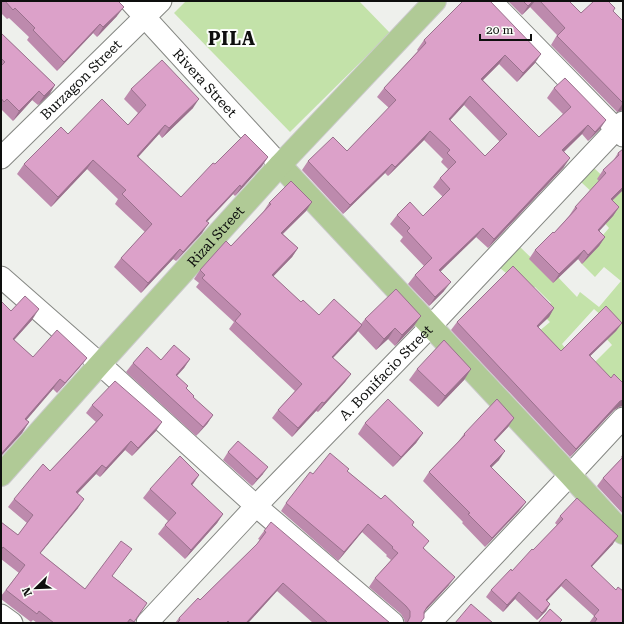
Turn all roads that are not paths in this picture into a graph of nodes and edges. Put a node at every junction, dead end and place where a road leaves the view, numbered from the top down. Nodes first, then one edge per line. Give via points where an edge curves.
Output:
1 (130, 1) edge
2 (161, 1) edge
3 (435, 1) edge
4 (491, 1) edge
5 (145, 17) junction
6 (621, 129) edge
7 (1, 158) edge
8 (280, 165) junction
9 (1, 277) edge
10 (430, 327) junction
11 (100, 364) junction
12 (623, 418) edge
13 (1, 475) edge
14 (570, 475) junction
15 (256, 506) junction
16 (623, 533) edge
17 (1, 615) edge
18 (12, 623) edge
19 (146, 623) edge
20 (393, 623) edge
21 (430, 623) edge

1 - 5 street, Rivera Street
2 - 5 street, Burzagon Street
3 - 8 main road, Rizal Street
4 - 6 street
5 - 7 street, Burzagon Street
5 - 8 street, Rivera Street
6 - 10 street, A. Bonifacio Street
8 - 10 main road
8 - 11 main road, Rizal Street
9 - 11 street
10 - 14 main road
10 - 15 street, A. Bonifacio Street
11 - 13 main road, Rizal Street
11 - 15 street
12 - 14 street
14 - 16 main road
14 - 21 street
15 - 19 street, A. Bonifacio Street
15 - 20 street
17 - 18 street

